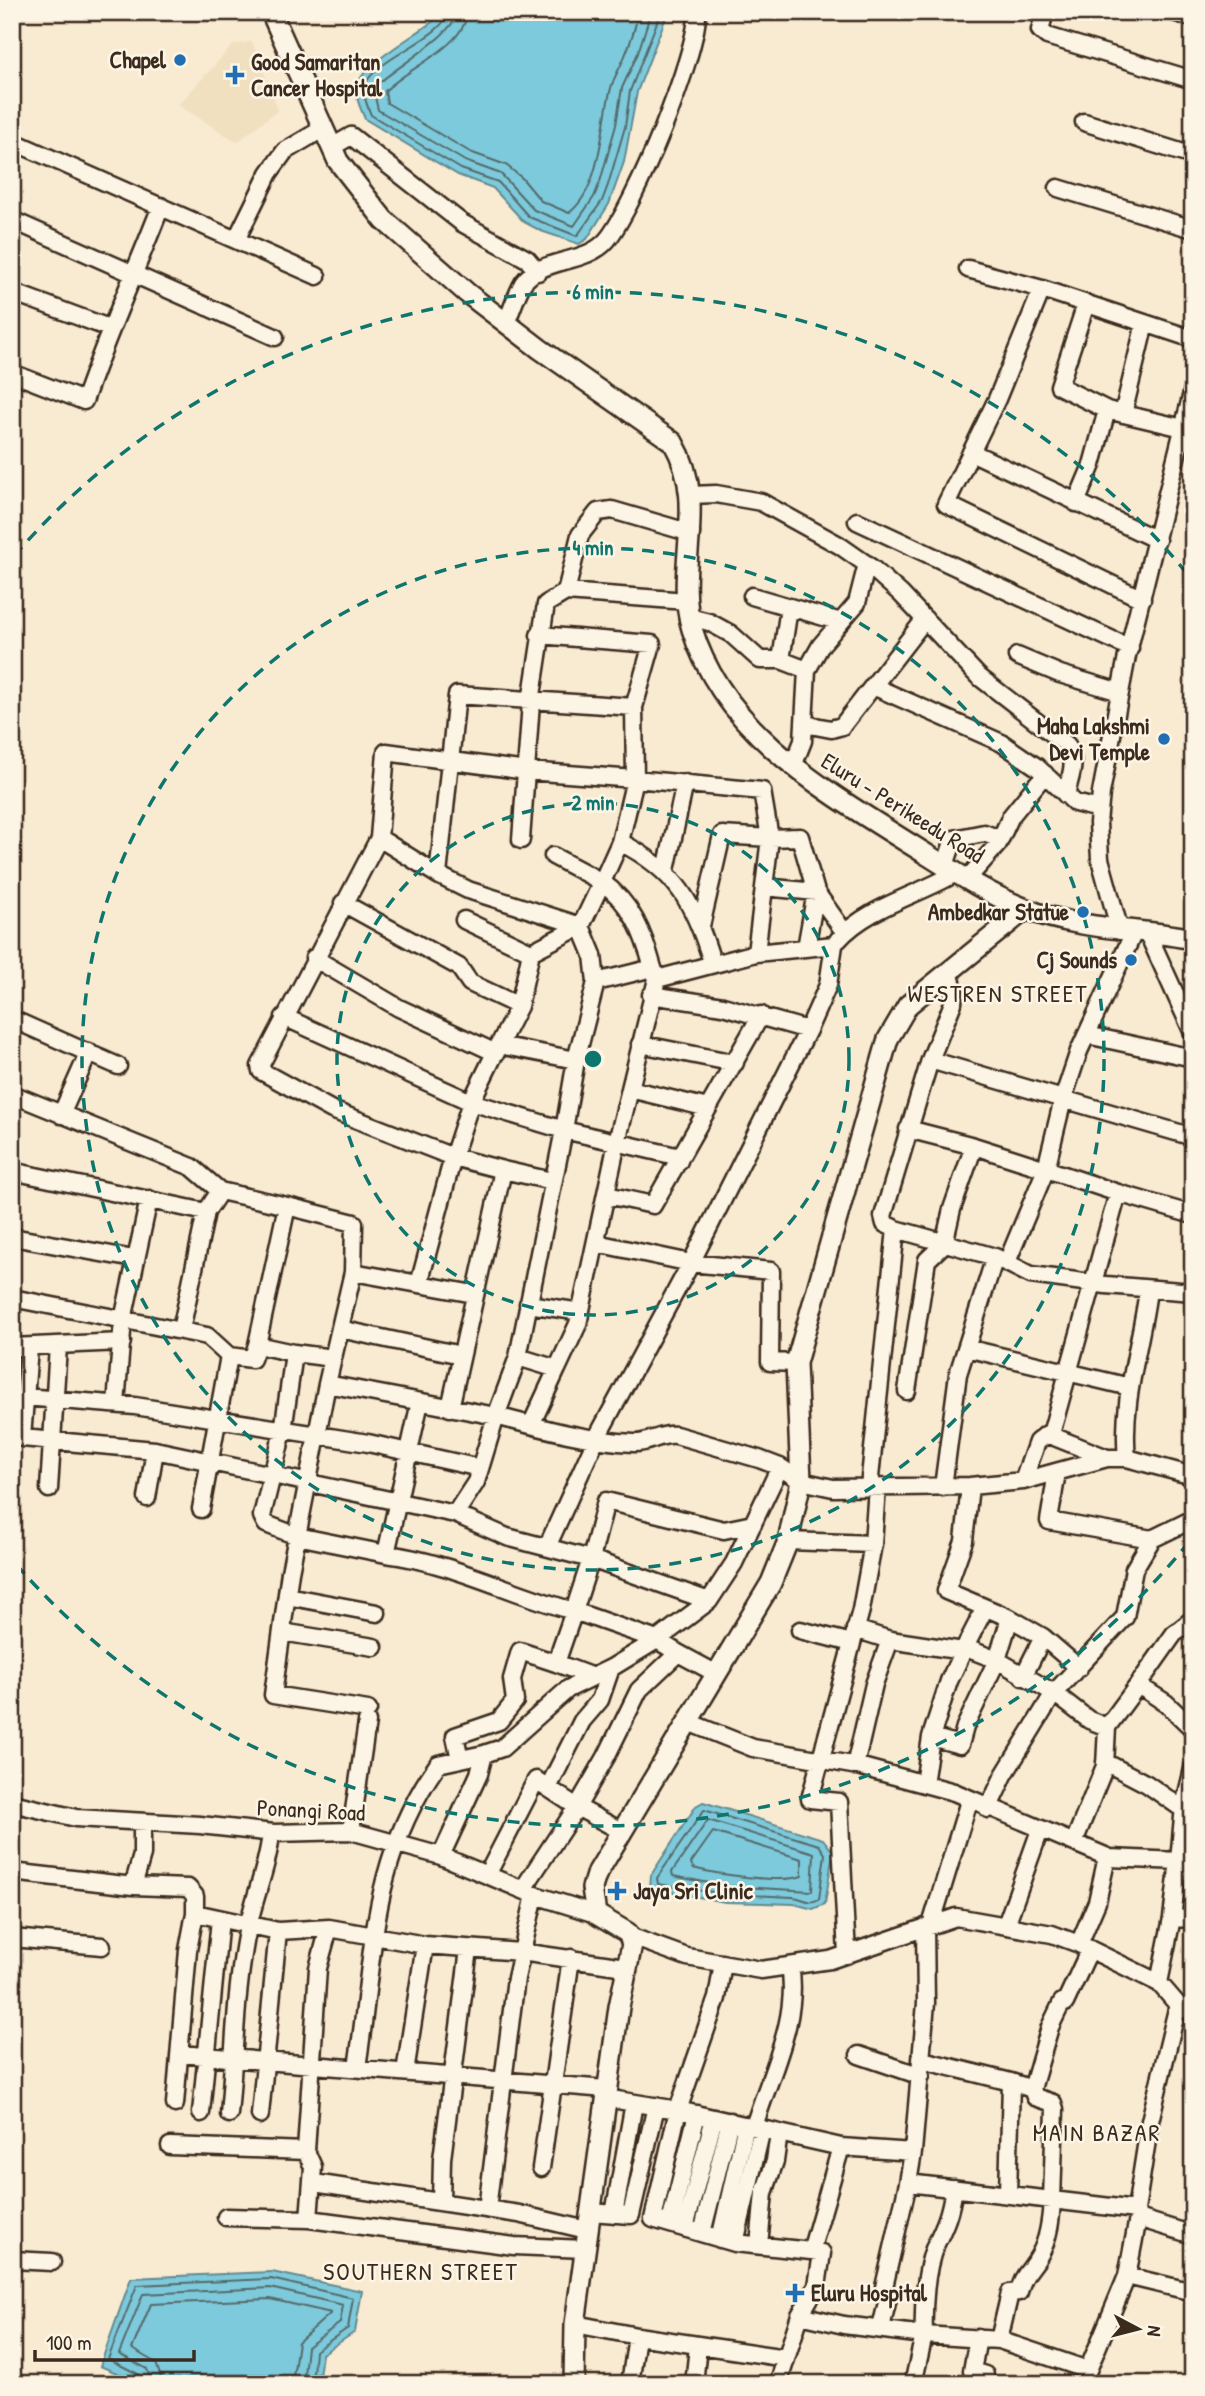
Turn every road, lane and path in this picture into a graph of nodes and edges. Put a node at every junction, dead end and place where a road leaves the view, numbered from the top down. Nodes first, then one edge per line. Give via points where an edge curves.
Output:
1 (271, 12) edge
2 (697, 12) edge
3 (1045, 12) edge
4 (1173, 12) edge
5 (1193, 18) edge
6 (1193, 80) edge
7 (1083, 122) dead end
8 (324, 128) junction
9 (12, 141) edge
10 (332, 147) junction
11 (1193, 156) edge
12 (1058, 188) dead end
13 (162, 206) junction
14 (12, 220) edge
15 (1193, 229) edge
16 (237, 238) junction
17 (968, 269) dead end
18 (538, 272) junction
19 (135, 274) junction
20 (317, 276) dead end
21 (1042, 289) junction
22 (12, 292) edge
23 (1086, 304) junction
24 (506, 323) junction
25 (1145, 323) junction
26 (109, 328) junction
27 (275, 337) dead end
28 (1193, 339) edge
29 (12, 373) edge
30 (1193, 389) edge
31 (1115, 412) junction
32 (1184, 428) junction
33 (971, 452) junction
34 (690, 495) junction
35 (1076, 503) junction
36 (857, 522) dead end
37 (691, 533) junction
38 (1157, 540) junction
39 (867, 564) junction
40 (566, 592) junction
41 (752, 596) dead end
42 (1142, 599) junction
43 (789, 608) junction
44 (688, 609) junction
45 (925, 619) junction
46 (841, 622) junction
47 (539, 635) junction
48 (1130, 649) junction
49 (1017, 656) dead end
50 (781, 660) junction
51 (807, 670) junction
52 (875, 687) junction
53 (1120, 692) junction
54 (531, 702) junction
55 (634, 707) junction
56 (805, 724) junction
57 (450, 760) junction
58 (793, 766) junction
59 (527, 771) junction
60 (1045, 774) junction
61 (635, 779) junction
62 (685, 782) junction
63 (1066, 795) junction
64 (1099, 809) junction
65 (379, 838) junction
66 (770, 838) junction
67 (521, 839) dead end
68 (1000, 839) junction
69 (621, 842) junction
70 (553, 856) dead end
71 (666, 870) junction
72 (957, 872) junction
73 (438, 875) junction
74 (602, 881) junction
75 (764, 887) junction
76 (816, 892) junction
77 (343, 903) junction
78 (1026, 909) junction
79 (464, 920) dead end
80 (581, 926) junction
81 (701, 926) junction
82 (1134, 932) junction
83 (839, 939) junction
84 (1193, 939) edge
85 (806, 948) junction
86 (531, 952) junction
87 (756, 953) junction
88 (314, 958) junction
89 (712, 962) junction
90 (949, 971) junction
91 (655, 973) junction
92 (596, 982) junction
93 (651, 995) junction
94 (519, 1006) junction
95 (761, 1016) junction
96 (284, 1017) junction
97 (12, 1019) edge
98 (808, 1030) junction
99 (1193, 1034) edge
100 (1087, 1035) junction
101 (640, 1044) junction
102 (497, 1049) junction
103 (89, 1052) junction
104 (1193, 1058) edge
105 (576, 1060) junction
106 (930, 1060) junction
107 (735, 1063) junction
108 (118, 1066) dead end
109 (630, 1089) junction
110 (12, 1094) edge
111 (1063, 1099) junction
112 (471, 1102) junction
113 (708, 1108) junction
114 (61, 1115) junction
115 (908, 1129) junction
116 (564, 1130) junction
117 (1193, 1137) edge
118 (617, 1142) junction
119 (974, 1146) junction
120 (453, 1157) junction
121 (679, 1161) junction
122 (1046, 1169) junction
123 (503, 1170) junction
124 (12, 1171) edge
125 (552, 1181) junction
126 (220, 1191) junction
127 (1118, 1193) junction
128 (607, 1195) junction
129 (149, 1199) junction
130 (287, 1206) junction
131 (206, 1212) junction
132 (1193, 1215) edge
133 (896, 1229) junction
134 (12, 1237) edge
135 (596, 1243) junction
136 (944, 1244) junction
137 (134, 1259) junction
138 (1001, 1259) junction
139 (691, 1263) junction
140 (353, 1272) junction
141 (1091, 1283) junction
142 (419, 1284) junction
143 (1148, 1290) junction
144 (1193, 1292) edge
145 (474, 1294) junction
146 (12, 1298) edge
147 (528, 1304) junction
148 (581, 1312) junction
149 (123, 1320) junction
150 (181, 1329) junction
151 (340, 1329) junction
152 (122, 1342) junction
153 (257, 1345) junction
154 (58, 1346) junction
155 (12, 1347) edge
156 (29, 1348) junction
157 (966, 1348) junction
158 (294, 1353) junction
159 (461, 1354) junction
160 (229, 1356) junction
161 (517, 1357) junction
162 (333, 1358) junction
163 (796, 1363) junction
164 (557, 1369) junction
165 (1068, 1370) junction
166 (327, 1384) junction
167 (1130, 1387) junction
168 (907, 1391) dead end
169 (24, 1397) junction
170 (56, 1399) junction
171 (419, 1402) junction
172 (116, 1404) junction
173 (450, 1408) junction
174 (496, 1416) junction
175 (218, 1419) junction
176 (531, 1425) junction
177 (283, 1431) junction
178 (1051, 1434) junction
179 (317, 1437) junction
180 (52, 1439) junction
181 (596, 1439) junction
182 (155, 1450) junction
183 (410, 1451) junction
184 (1107, 1458) junction
185 (1127, 1458) junction
186 (209, 1463) junction
187 (780, 1467) junction
188 (480, 1468) junction
189 (1057, 1472) junction
190 (273, 1476) junction
191 (1193, 1476) edge
192 (801, 1481) junction
193 (1023, 1481) junction
194 (306, 1484) junction
195 (970, 1486) junction
196 (873, 1487) junction
197 (943, 1487) junction
198 (49, 1489) dead end
199 (147, 1498) dead end
200 (396, 1503) junction
201 (201, 1509) dead end
202 (456, 1514) junction
203 (1193, 1519) edge
204 (753, 1524) junction
205 (296, 1536) junction
206 (1152, 1539) junction
207 (788, 1541) junction
208 (873, 1544) junction
209 (547, 1547) junction
210 (386, 1554) junction
211 (591, 1559) junction
212 (287, 1596) junction
213 (709, 1601) junction
214 (985, 1608) junction
215 (574, 1611) junction
216 (377, 1613) dead end
217 (1010, 1618) junction
218 (1193, 1619) edge
219 (800, 1630) dead end
220 (282, 1632) junction
221 (853, 1636) junction
222 (1042, 1637) junction
223 (657, 1640) junction
224 (890, 1640) junction
225 (374, 1647) dead end
226 (964, 1650) junction
227 (678, 1653) junction
228 (997, 1660) junction
229 (556, 1663) junction
230 (611, 1668) junction
231 (1079, 1668) junction
232 (717, 1674) junction
233 (593, 1677) junction
234 (1023, 1677) junction
235 (1138, 1685) junction
236 (1055, 1693) junction
237 (688, 1722) junction
238 (1107, 1727) junction
239 (1193, 1728) edge
240 (931, 1737) junction
241 (484, 1754) junction
242 (460, 1759) junction
243 (821, 1760) junction
244 (1105, 1762) junction
245 (855, 1766) junction
246 (1193, 1769) edge
247 (925, 1784) junction
248 (548, 1788) junction
249 (969, 1801) junction
250 (12, 1803) edge
251 (577, 1807) junction
252 (988, 1809) junction
253 (1184, 1810) junction
254 (142, 1822) junction
255 (351, 1830) junction
256 (1040, 1830) junction
257 (621, 1831) junction
258 (271, 1833) junction
259 (394, 1841) junction
260 (1074, 1843) junction
261 (441, 1856) junction
262 (1107, 1857) junction
263 (1179, 1861) junction
264 (12, 1872) edge
265 (487, 1875) junction
266 (133, 1886) junction
267 (529, 1892) junction
268 (195, 1913) junction
269 (596, 1914) junction
270 (1172, 1918) junction
271 (220, 1919) junction
272 (1193, 1919) edge
273 (249, 1925) junction
274 (1006, 1925) junction
275 (928, 1926) junction
276 (329, 1928) junction
277 (278, 1931) junction
278 (374, 1934) junction
279 (632, 1937) junction
280 (12, 1938) edge
281 (425, 1945) junction
282 (102, 1946) dead end
283 (1084, 1947) junction
284 (470, 1948) junction
285 (521, 1952) junction
286 (847, 1955) junction
287 (571, 1958) junction
288 (723, 1963) junction
289 (790, 1966) junction
290 (625, 1967) junction
291 (1159, 1983) junction
292 (1186, 2008) edge
293 (180, 2054) junction
294 (859, 2055) dead end
295 (208, 2057) junction
296 (234, 2058) junction
297 (265, 2060) junction
298 (311, 2063) junction
299 (357, 2067) junction
300 (922, 2068) junction
301 (405, 2072) junction
302 (455, 2076) junction
303 (502, 2080) junction
304 (1011, 2082) junction
305 (551, 2086) junction
306 (1032, 2089) junction
307 (606, 2094) junction
308 (634, 2103) junction
309 (175, 2104) dead end
310 (656, 2106) junction
311 (678, 2110) junction
312 (201, 2113) dead end
313 (229, 2114) dead end
314 (698, 2114) junction
315 (260, 2115) dead end
316 (722, 2120) junction
317 (754, 2127) junction
318 (779, 2133) junction
319 (170, 2146) dead end
320 (841, 2147) junction
321 (306, 2151) junction
322 (913, 2152) junction
323 (541, 2168) dead end
324 (314, 2183) junction
325 (908, 2183) junction
326 (954, 2188) junction
327 (1008, 2194) junction
328 (1052, 2200) junction
329 (441, 2202) junction
330 (487, 2209) junction
331 (614, 2214) junction
332 (1137, 2214) junction
333 (631, 2215) junction
334 (226, 2217) dead end
335 (309, 2219) junction
336 (653, 2219) junction
337 (678, 2225) junction
338 (587, 2231) junction
339 (702, 2233) junction
340 (1193, 2235) edge
341 (728, 2241) junction
342 (759, 2245) junction
343 (811, 2251) junction
344 (12, 2260) edge
345 (52, 2262) dead end
346 (1127, 2276) junction
347 (1193, 2292) edge
348 (800, 2315) junction
349 (575, 2323) junction
350 (881, 2328) junction
351 (924, 2335) junction
352 (637, 2336) junction
353 (978, 2338) junction
354 (999, 2340) junction
355 (698, 2346) junction
356 (786, 2358) junction
357 (1085, 2377) edge
358 (575, 2384) edge
359 (630, 2384) edge
360 (694, 2384) edge
361 (778, 2384) edge
362 (914, 2384) edge
363 (983, 2384) edge

1 - 8 main road, Eluru - Perikeedu Road
2 - 18 street via 688,56 636,192 606,241 582,258
3 - 6 street via 1040,30 1047,36
4 - 5 street
7 - 11 street
8 - 10 main road, Eluru - Perikeedu Road
8 - 16 street via 285,151
9 - 13 street
10 - 18 street via 351,136 436,204 527,259
10 - 24 main road, Eluru - Perikeedu Road via 384,220
12 - 15 street
13 - 16 street
13 - 19 street
14 - 19 street
16 - 20 street
17 - 21 street
18 - 24 street via 524,282
19 - 26 street
19 - 27 street
21 - 23 street
21 - 33 street
22 - 26 street
23 - 25 street
23 - 31 street via 1059,386
24 - 34 main road, Eluru - Perikeedu Road via 673,442 685,462
25 - 28 street
25 - 31 street
26 - 29 street via 84,401
30 - 32 street
31 - 32 street
31 - 35 street
32 - 38 street
33 - 35 street
33 - 42 street via 946,503
34 - 37 main road, Eluru - Perikeedu Road
34 - 39 street via 716,494 761,502
35 - 38 street
36 - 48 street
37 - 40 street via 612,510 598,512 580,535
37 - 44 main road, Eluru - Perikeedu Road
38 - 42 street
39 - 45 street
39 - 46 street via 857,603
40 - 44 street
40 - 47 street via 546,604
41 - 43 street
42 - 48 street
43 - 46 street
43 - 50 street
44 - 50 street via 731,634 751,656
44 - 58 main road, Eluru - Perikeedu Road via 700,653 716,683
45 - 52 street
45 - 63 street via 1005,700 1068,745 1074,757
46 - 51 street
47 - 54 street
47 - 55 street via 652,644
48 - 53 street
49 - 53 street
50 - 51 street
51 - 56 street
52 - 56 street via 842,726 831,729
52 - 60 street via 1002,743
53 - 64 street
54 - 55 street
54 - 57 street via 457,695
54 - 59 street
55 - 61 street
56 - 58 street
57 - 59 street
57 - 65 street via 386,752
57 - 73 street
58 - 72 main road, Eluru - Perikeedu Road via 812,783
59 - 61 street
59 - 67 street
60 - 63 street
60 - 68 street via 1011,816
61 - 62 street
61 - 69 street
62 - 66 street via 762,791
62 - 71 street
63 - 64 street via 1075,803
64 - 82 street via 1100,859
65 - 73 street
65 - 77 street
66 - 75 street
66 - 76 street via 800,837
66 - 81 street via 722,835
68 - 72 street
68 - 72 street via 985,833 954,839
69 - 71 street
69 - 74 street
70 - 74 street
71 - 81 street
72 - 78 main road, Eluru - Perikeedu Road
72 - 83 street via 887,906
73 - 80 street via 492,899
74 - 80 street
74 - 91 street via 621,897 634,917
75 - 76 street
75 - 87 street
76 - 83 street
76 - 85 street
77 - 88 street
77 - 94 street via 459,967 470,983
78 - 82 main road, Eluru - Perikeedu Road
78 - 90 main road
79 - 86 street
80 - 86 street
80 - 92 street via 593,955
81 - 89 street
82 - 84 main road, Eluru - Perikeedu Road
82 - 99 street
82 - 100 street
83 - 85 street
83 - 98 street via 828,985
85 - 87 street
86 - 94 street
87 - 89 street
88 - 96 street
88 - 102 street via 399,1008
89 - 91 street
90 - 106 street via 953,1003
90 - 163 main road via 908,1005 888,1039
91 - 92 street
91 - 93 street
92 - 105 street
93 - 95 street
93 - 101 street
94 - 102 street
95 - 98 street
95 - 107 street
96 - 112 street
96 - 120 street via 261,1071 332,1110
97 - 103 street
98 - 139 street
100 - 104 street
100 - 111 street
101 - 107 street
101 - 109 street
102 - 105 street
102 - 112 street
103 - 108 street
103 - 114 street
105 - 116 street
106 - 111 street
106 - 115 street
107 - 113 street
109 - 113 street
109 - 118 street
110 - 114 street
111 - 117 street
111 - 122 street
112 - 116 street
112 - 120 street
113 - 121 street
114 - 126 street via 192,1167
115 - 119 street
115 - 133 street via 883,1216 886,1224
116 - 118 street
116 - 125 street
118 - 121 street via 680,1157
118 - 128 street
119 - 122 street
119 - 136 street
120 - 123 street
120 - 142 street
121 - 128 street via 653,1205
122 - 127 street
122 - 138 street
123 - 125 street
123 - 145 street
124 - 129 street
125 - 147 street
126 - 130 street
126 - 131 street
127 - 132 street
127 - 141 street
128 - 135 street
129 - 131 street
129 - 137 street
130 - 140 street via 354,1223
130 - 153 street
131 - 150 street
133 - 136 street
133 - 196 street
134 - 137 street
135 - 139 street
135 - 148 street
136 - 138 street
136 - 168 street via 927,1260
137 - 149 street
138 - 141 street via 1031,1275
138 - 157 street
139 - 163 street via 771,1271 770,1362
139 - 181 street
140 - 142 street
140 - 151 street
141 - 143 street
141 - 165 street
142 - 145 street
143 - 144 street
143 - 167 street
145 - 159 street
146 - 149 street
147 - 148 street
147 - 161 street
148 - 164 street
149 - 150 street
149 - 152 street
150 - 160 street via 207,1336
151 - 159 street
151 - 162 street
152 - 154 street
152 - 172 street
153 - 158 street
153 - 160 street via 252,1359
154 - 156 street
154 - 170 street
155 - 156 street
156 - 169 street
157 - 165 street
157 - 197 street via 952,1404
158 - 162 street
158 - 177 street
159 - 173 street
160 - 175 street
161 - 164 street
161 - 174 street
162 - 166 street
163 - 192 main road
164 - 176 street
165 - 167 street
165 - 178 street
166 - 171 street
166 - 179 street
167 - 185 street
169 - 170 street
169 - 180 street via 22,1438
170 - 172 street
170 - 180 street
171 - 173 street
171 - 183 street
172 - 175 street
173 - 174 street
174 - 176 street
174 - 188 street
175 - 177 street
175 - 186 street
176 - 181 street
177 - 179 street
177 - 190 street
178 - 184 street
178 - 193 street via 1041,1435
179 - 183 street
179 - 194 street
180 - 182 street
180 - 198 street
181 - 187 street via 638,1444 676,1435
181 - 209 street
182 - 186 street
182 - 199 street
183 - 188 street
183 - 200 street
184 - 185 street
184 - 189 street
185 - 191 street
186 - 190 street
186 - 201 street
187 - 192 street
187 - 204 street
188 - 202 street
189 - 193 street
189 - 206 street via 1049,1521
190 - 194 street
190 - 205 street via 263,1521
192 - 196 street via 833,1488
192 - 207 main road
193 - 195 street
194 - 200 street
194 - 205 street
195 - 197 street
195 - 214 street via 964,1541 946,1591
196 - 197 street
196 - 208 street
200 - 202 street
200 - 210 street
202 - 209 street via 507,1537
203 - 206 street
204 - 211 street via 724,1530 606,1501
204 - 213 street
205 - 210 street
205 - 212 street
206 - 231 street via 1134,1569 1125,1618
207 - 208 street
207 - 232 main road via 771,1583
208 - 221 street
209 - 211 street
210 - 215 street via 424,1559
211 - 213 street
211 - 215 street
212 - 216 street
212 - 220 street
213 - 223 street
214 - 217 street
214 - 226 street
215 - 223 street
215 - 229 street
217 - 222 street
217 - 228 street
218 - 235 street via 1174,1634
219 - 221 street
220 - 225 street
220 - 255 street via 273,1695 367,1716
221 - 224 street
221 - 243 street
222 - 231 street
222 - 234 street
223 - 227 street
223 - 230 street
224 - 226 street
224 - 245 street via 874,1684
226 - 228 street
226 - 240 street
227 - 232 street
227 - 251 street via 639,1690
228 - 234 street
228 - 240 street via 961,1745
229 - 233 street
229 - 242 street via 520,1651 512,1679 514,1701 499,1721 455,1736
230 - 233 street
230 - 248 street via 600,1700 582,1721
231 - 236 street
232 - 237 main road
233 - 241 street via 568,1689 502,1748
234 - 236 street
235 - 238 street
235 - 239 street
236 - 238 street via 1089,1720
236 - 252 street
237 - 243 street via 753,1748
237 - 257 main road
238 - 244 street
240 - 247 street
241 - 242 street
241 - 261 street
242 - 259 street via 438,1764
243 - 245 street
243 - 286 street via 810,1799 839,1802
244 - 253 street
244 - 260 street
245 - 247 street
246 - 253 street
247 - 249 street
248 - 251 street
248 - 265 street via 536,1780
249 - 252 street
249 - 275 street
250 - 254 street, Ponangi Road via 76,1818
251 - 257 street
251 - 267 street
252 - 256 street
253 - 263 street
254 - 258 street, Ponangi Road
254 - 266 street via 142,1855
255 - 258 street, Ponangi Road
255 - 259 street, Ponangi Road
256 - 260 street
256 - 274 street
257 - 269 main road via 592,1888
258 - 273 street via 268,1863
259 - 261 street, Ponangi Road
259 - 278 street
260 - 262 street
261 - 265 street, Ponangi Road
262 - 263 street
262 - 283 street
263 - 270 street
264 - 266 street
265 - 267 street, Ponangi Road
266 - 268 street via 188,1888 195,1896
267 - 269 street, Ponangi Road
267 - 285 street
268 - 271 street
268 - 293 street
269 - 279 main road
270 - 272 street
270 - 291 street
271 - 273 street
271 - 295 street
273 - 277 street
273 - 296 street
274 - 275 street via 956,1917
274 - 283 street via 1052,1934
275 - 286 street
275 - 300 street
276 - 277 street
276 - 278 street
276 - 298 street via 318,1968
277 - 297 street
278 - 281 street
278 - 299 street
279 - 288 street via 687,1957
279 - 290 main road
280 - 282 street
281 - 284 street
281 - 301 street
283 - 291 street
283 - 306 street via 1071,1993 1050,2027
284 - 285 street
284 - 302 street
285 - 287 street
285 - 303 street
286 - 289 street
287 - 290 street
287 - 305 street
288 - 289 street via 761,1970
288 - 311 street via 717,1998
289 - 317 street via 795,1990
290 - 307 main road
291 - 292 street
292 - 332 street via 1150,2121
293 - 295 street
293 - 309 street
294 - 300 street
295 - 296 street
295 - 312 street
296 - 297 street
296 - 313 street
297 - 298 street
297 - 315 street
298 - 299 street
298 - 321 street
299 - 301 street
300 - 304 street
300 - 322 street
301 - 302 street
302 - 303 street
302 - 329 street via 442,2159
303 - 305 street
303 - 330 street
304 - 306 street
304 - 327 street
305 - 307 street
305 - 323 street
306 - 328 street via 1035,2097 1053,2103 1055,2109
307 - 308 street
307 - 338 main road
308 - 310 street
308 - 331 street
310 - 311 street
310 - 333 street
311 - 314 street
311 - 336 street
314 - 316 street
314 - 337 street
316 - 317 street
316 - 337 street
316 - 339 street
317 - 318 street
317 - 341 street
318 - 320 street
318 - 342 street via 764,2193
319 - 321 street
320 - 322 street
320 - 343 street
321 - 324 street via 312,2157
322 - 325 street
324 - 329 street
324 - 335 street
325 - 326 street
325 - 350 street via 884,2287 884,2294 889,2294
326 - 327 street
326 - 351 street via 944,2233 934,2247 923,2300
327 - 328 street
328 - 332 street
328 - 354 street via 1048,2238 1023,2276 1019,2292 1010,2292
329 - 330 street
330 - 338 street
331 - 333 street
331 - 338 street
332 - 340 street
332 - 346 street
333 - 336 street
334 - 335 street
335 - 338 street via 514,2246
336 - 337 street
337 - 339 street
338 - 349 main road
339 - 341 street
341 - 342 street
342 - 343 street
343 - 348 street via 822,2253 817,2286
344 - 345 street
346 - 347 street
346 - 357 street
348 - 350 street
348 - 356 street
349 - 352 street
349 - 358 main road
350 - 351 street
351 - 353 street
351 - 362 street
352 - 355 street
352 - 359 street
353 - 354 street
353 - 363 street via 972,2371 985,2375
354 - 357 street
355 - 356 street
355 - 360 street
356 - 361 street

